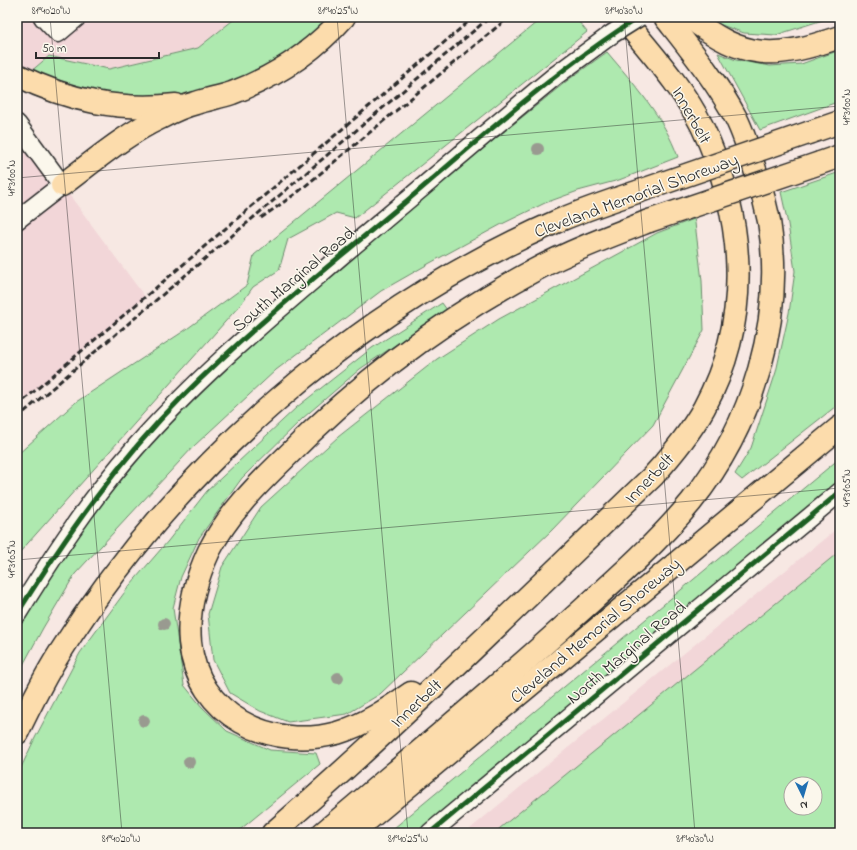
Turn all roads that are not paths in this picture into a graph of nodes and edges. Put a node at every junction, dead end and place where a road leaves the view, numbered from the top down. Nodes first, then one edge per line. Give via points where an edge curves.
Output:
1 (43, 17) edge
2 (77, 17) edge
3 (344, 17) edge
4 (622, 17) edge
5 (639, 17) edge
6 (665, 17) edge
7 (689, 17) edge
8 (840, 37) edge
9 (17, 75) edge
10 (195, 103) junction
11 (840, 122) edge
12 (17, 124) edge
13 (830, 159) edge
14 (62, 185) junction
15 (17, 220) edge
16 (840, 427) edge
17 (840, 492) edge
18 (17, 614) edge
19 (478, 644) junction
20 (17, 733) edge
21 (273, 833) edge
22 (324, 833) edge
23 (352, 833) edge
24 (430, 833) edge

1 - 2 street via 58,34
3 - 10 highway via 318,43 284,68 247,87
4 - 19 highway, Innerbelt via 685,98 701,126 723,180 736,237 738,267 733,325 726,353 704,408 672,455
5 - 18 street, South Marginal Road, bridge via 555,76 233,348 182,397 135,448 87,508
6 - 22 highway, Innerbelt via 711,77 737,121 754,166 769,222 772,278 767,338 761,364 739,425 726,451 691,502 648,548 528,659
7 - 8 highway via 724,41 757,51 790,51
9 - 10 highway via 40,87 69,97 108,105 136,107
10 - 14 highway via 160,117 135,131
11 - 20 highway, Cleveland Memorial Shoreway, bridge via 562,220 482,258 365,331 296,384 216,457 162,516 108,584 58,655
12 - 14 street
13 - 19 highway, bridge via 649,221 562,257 484,300 408,352 338,407 262,480 236,510 210,549 195,589 189,625 193,659 206,688 215,700 224,710 251,728 284,737 336,733 367,721 400,701
14 - 15 street
16 - 23 highway, Cleveland Memorial Shoreway
17 - 24 street, North Marginal Road
19 - 21 highway, Innerbelt

